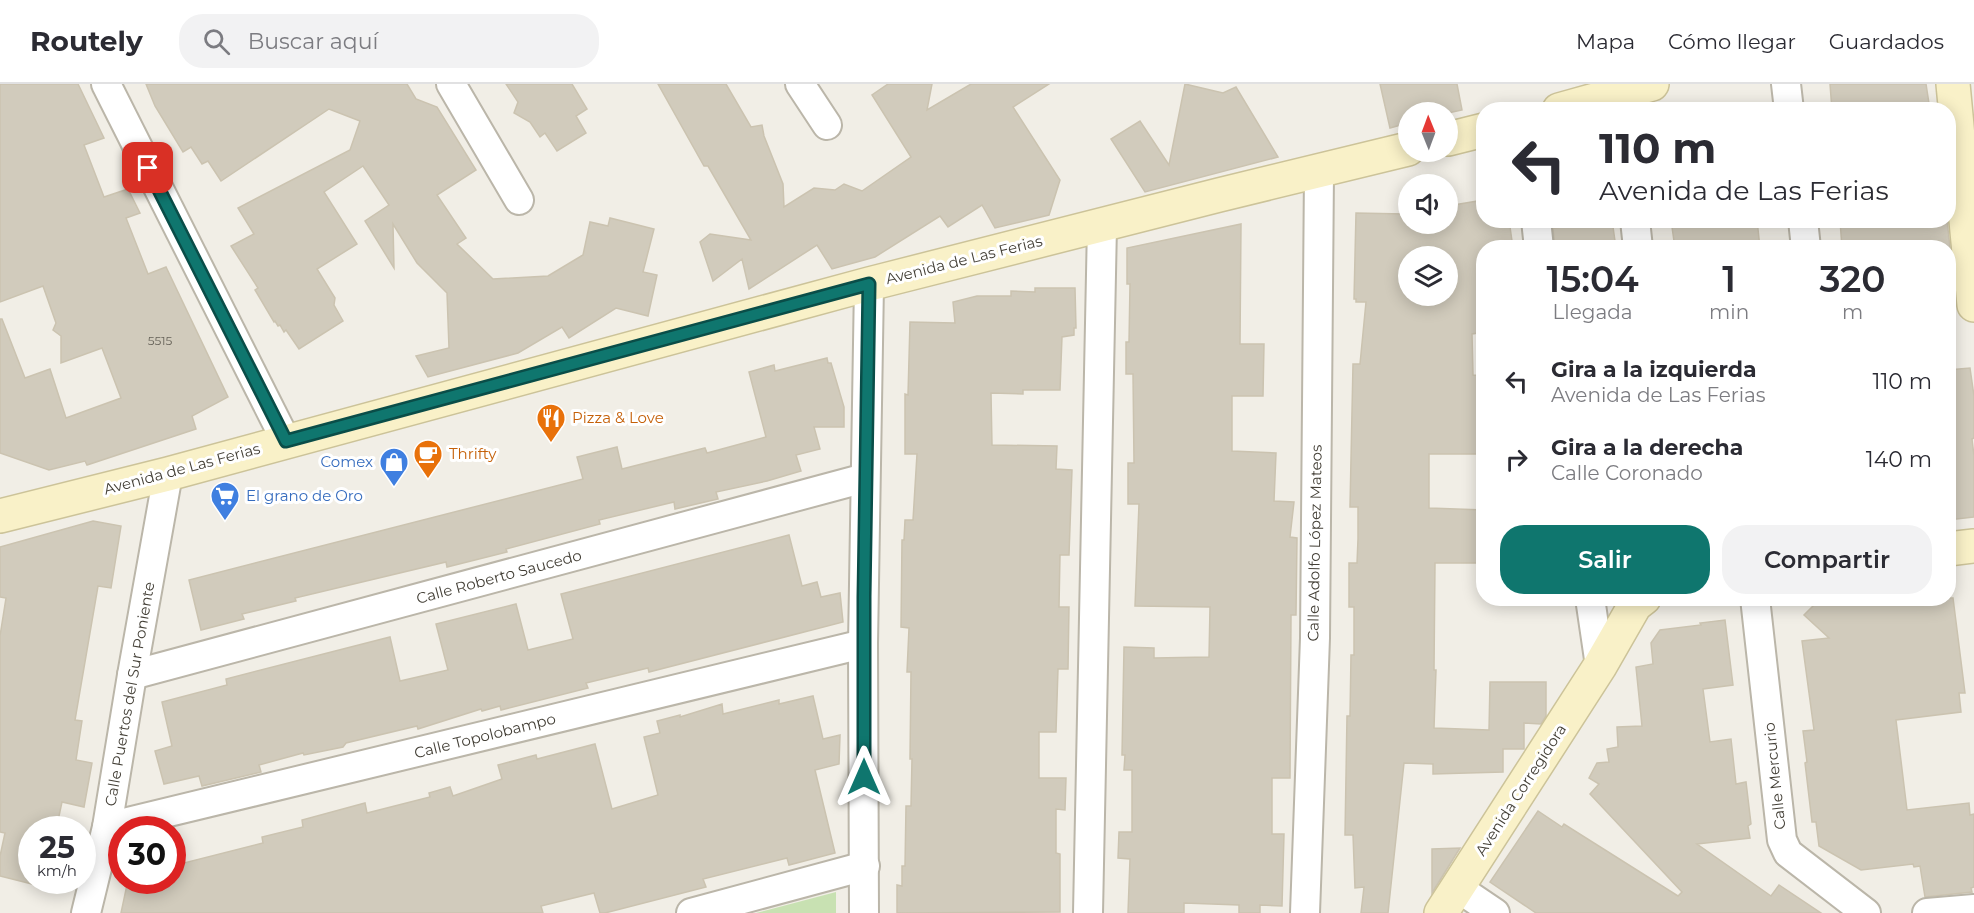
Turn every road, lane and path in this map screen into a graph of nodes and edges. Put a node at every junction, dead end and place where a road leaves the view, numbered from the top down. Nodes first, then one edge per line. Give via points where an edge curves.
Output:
1 (106, 84) edge
2 (451, 84) edge
3 (800, 84) edge
4 (1652, 84) edge
5 (1786, 84) edge
6 (1953, 84) edge
7 (1621, 101) edge
8 (1788, 102) edge
9 (1955, 102) edge
10 (1956, 116) edge
11 (827, 125) dead end
12 (1476, 132) edge
13 (1458, 136) edge
14 (1398, 152) edge
15 (1318, 172) junction
16 (519, 200) dead end
17 (1102, 225) junction
18 (869, 284) junction
19 (1974, 305) edge
20 (286, 441) junction
21 (168, 474) junction
22 (866, 478) junction
23 (0, 516) edge
24 (1974, 546) edge
25 (1956, 548) edge
26 (1591, 606) edge
27 (1638, 606) edge
28 (1756, 606) edge
29 (864, 644) junction
30 (1600, 666) junction
31 (132, 675) junction
32 (107, 827) junction
33 (864, 866) junction
34 (1449, 901) edge
35 (1974, 909) edge
36 (86, 913) edge
37 (692, 913) edge
38 (864, 913) edge
39 (1088, 913) edge
40 (1305, 913) edge
41 (1495, 913) edge
42 (1866, 913) edge
43 (1927, 913) edge

1 - 20 street
2 - 16 street
3 - 11 street
4 - 7 main road
5 - 8 street
6 - 9 main road
10 - 19 main road
12 - 13 main road
14 - 15 main road, Avenida de Las Ferias
15 - 17 main road, Avenida de Las Ferias
15 - 40 street, Calle Adolfo López Mateos via 1315,639
17 - 18 main road, Avenida de Las Ferias
17 - 39 street
18 - 20 main road, Avenida de Las Ferias
18 - 22 street
20 - 21 main road, Avenida de Las Ferias
21 - 23 main road, Avenida de Las Ferias
21 - 31 street, Calle Puertos del Sur Poniente
22 - 29 street
22 - 31 street, Calle Roberto Saucedo
24 - 25 main road
26 - 30 street
27 - 30 main road, Avenida Corregidora
28 - 42 street, Calle Mercurio via 1782,840 1788,854
29 - 32 street, Calle Topolobampo
29 - 33 street
30 - 34 main road, Avenida Corregidora
31 - 32 street, Calle Puertos del Sur Poniente
32 - 36 street, Calle Puertos del Sur Poniente
33 - 37 street
33 - 38 street
34 - 41 street
35 - 43 street

